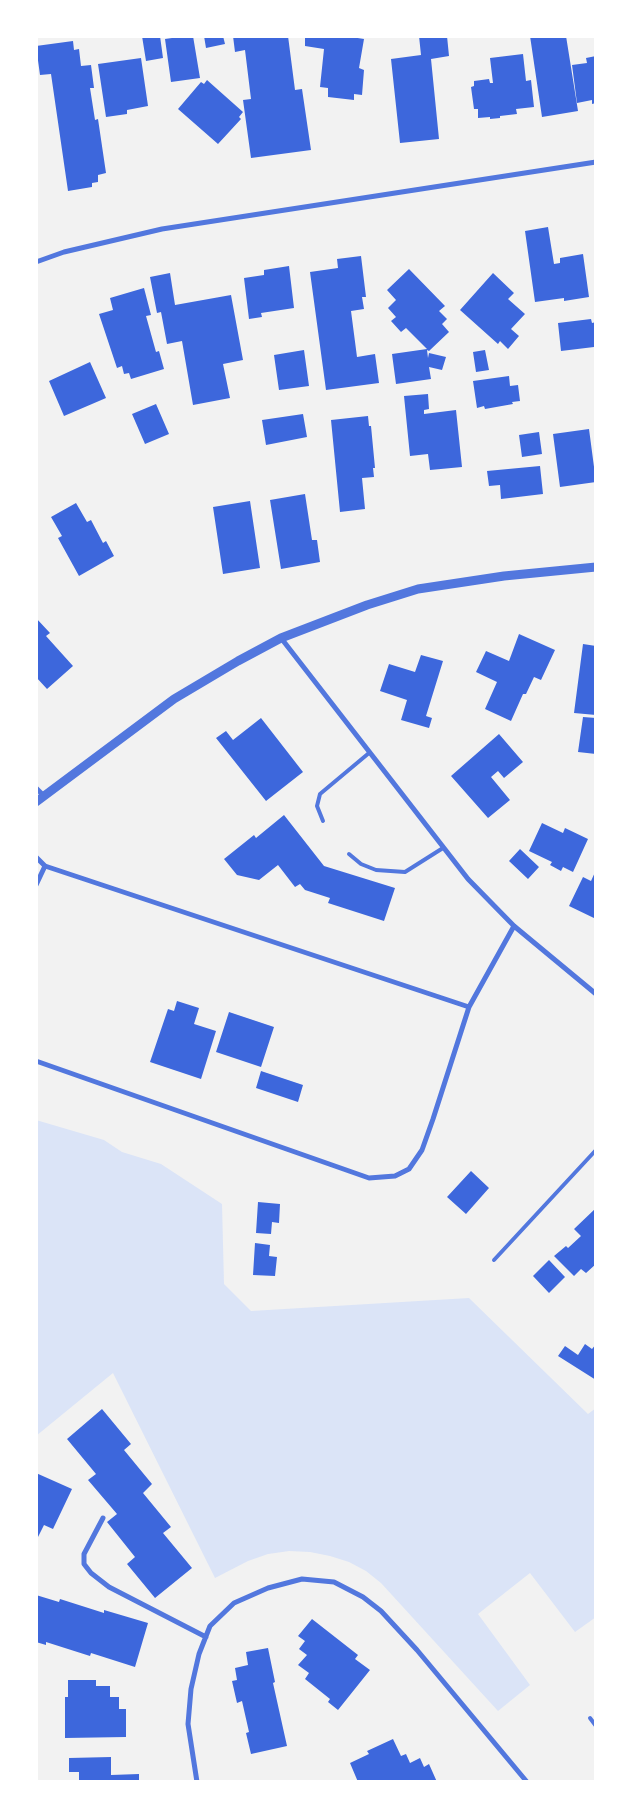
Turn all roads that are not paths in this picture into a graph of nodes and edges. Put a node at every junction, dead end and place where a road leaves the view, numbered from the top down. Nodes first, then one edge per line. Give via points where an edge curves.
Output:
1 (596, 162) edge
2 (36, 262) edge
3 (596, 567) edge
4 (281, 638) junction
5 (369, 752) junction
6 (36, 788) edge
7 (44, 796) junction
8 (36, 802) edge
9 (323, 821) dead end
10 (444, 848) junction
11 (349, 854) dead end
12 (36, 857) edge
13 (45, 866) junction
14 (36, 885) edge
15 (514, 926) junction
16 (596, 994) edge
17 (469, 1008) junction
18 (36, 1060) edge
19 (596, 1150) edge
20 (494, 1260) dead end
21 (103, 1518) dead end
22 (206, 1636) junction
23 (590, 1718) dead end
24 (596, 1726) edge
25 (197, 1782) edge
26 (528, 1782) edge

1 - 2 street via 162,229 64,252
3 - 4 street via 418,589
4 - 5 street
4 - 7 street via 174,699
5 - 9 lane via 320,794 317,806
5 - 10 street
6 - 7 street
7 - 8 street
10 - 11 lane via 405,872 376,870
10 - 15 street via 468,879
12 - 13 street
13 - 14 street
13 - 17 street
15 - 16 street
15 - 17 street
17 - 18 street via 422,1150 409,1169 395,1176 369,1178
19 - 20 lane
21 - 22 street via 84,1554 84,1564 90,1574 109,1587
22 - 25 street via 191,1689 188,1724
22 - 26 street via 210,1626 234,1603 268,1588 302,1579 334,1582 381,1611
23 - 24 lane

